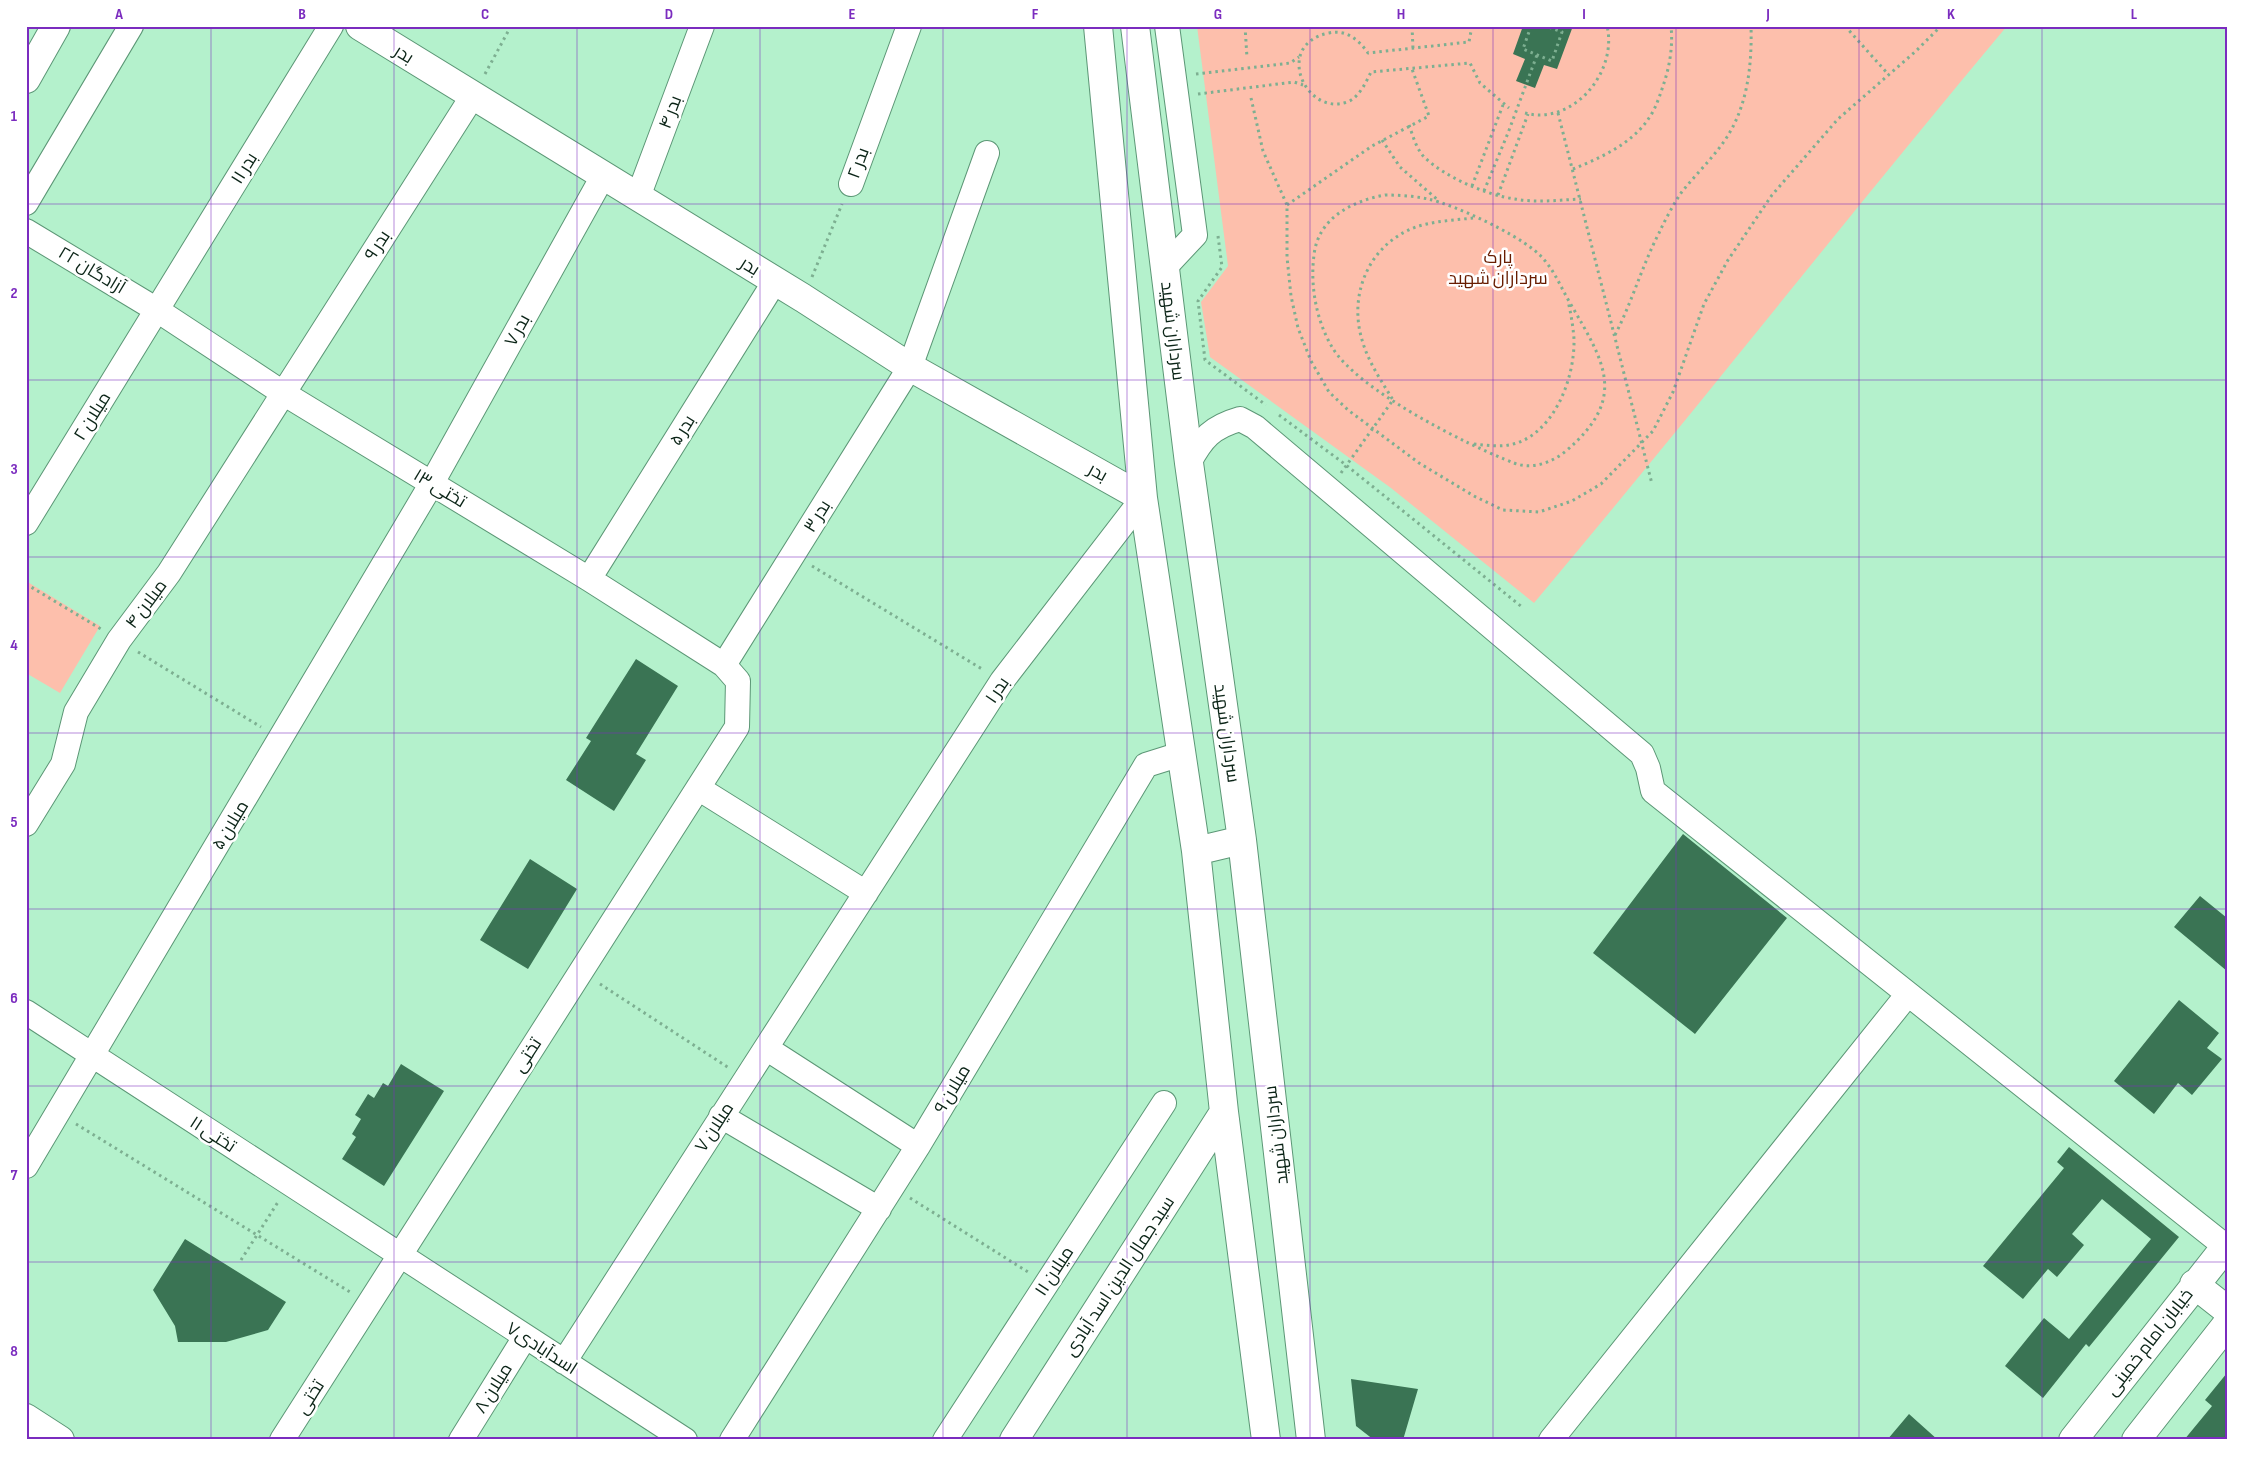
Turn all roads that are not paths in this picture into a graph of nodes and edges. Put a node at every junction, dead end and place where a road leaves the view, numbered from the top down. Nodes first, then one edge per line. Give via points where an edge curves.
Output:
1 (56, 26) edge
2 (131, 26) edge
3 (332, 26) edge
4 (360, 26) edge
5 (702, 26) edge
6 (908, 26) edge
7 (1098, 26) edge
8 (1135, 26) edge
9 (1167, 26) edge
10 (26, 78) edge
11 (472, 96) junction
12 (987, 154) dead end
13 (603, 176) junction
14 (851, 184) road end
15 (638, 197) junction
16 (26, 203) edge
17 (26, 230) edge
18 (1165, 267) junction
19 (775, 281) junction
20 (157, 310) junction
21 (910, 367) junction
22 (283, 393) junction
23 (1189, 463) junction
24 (432, 484) junction
25 (1144, 498) junction
26 (26, 523) edge
27 (589, 579) junction
28 (724, 665) junction
29 (1181, 754) junction
30 (698, 788) junction
31 (26, 824) edge
32 (1242, 840) junction
33 (1196, 851) junction
34 (866, 893) junction
35 (1908, 994) junction
36 (26, 1012) edge
37 (766, 1048) junction
38 (93, 1056) junction
39 (1164, 1103) dead end
40 (1224, 1112) junction
41 (721, 1116) junction
42 (918, 1146) junction
43 (26, 1166) edge
44 (879, 1209) junction
45 (2226, 1246) edge
46 (400, 1256) junction
47 (2194, 1284) junction
48 (2227, 1310) edge
49 (2227, 1324) edge
50 (525, 1337) junction
51 (564, 1362) junction
52 (26, 1418) edge
53 (60, 1440) edge
54 (282, 1440) edge
55 (461, 1440) edge
56 (685, 1440) edge
57 (732, 1440) edge
58 (946, 1440) edge
59 (1014, 1440) edge
60 (1266, 1440) edge
61 (1311, 1440) edge
62 (1551, 1440) edge
63 (2073, 1440) edge
64 (2136, 1440) edge

1 - 10 street
2 - 16 street
3 - 20 street, بدر ۱۱
4 - 11 street, بدر
5 - 15 street, بدر ۴
6 - 14 street, بدر ۲
7 - 25 street
8 - 18 street, سرداران شهید
9 - 18 street via 1195,235
11 - 13 street, بدر
11 - 22 street, بدر ۹
12 - 21 street, بدر ۳
13 - 15 street, بدر
13 - 24 street, بدر ۷
15 - 19 street, بدر
17 - 20 street, آزادگان ۲۲
18 - 23 street, سرداران شهید
19 - 21 street, بدر
19 - 27 street, بدر ۵
20 - 22 street, تختی ۱۳
20 - 26 street, میلان ۲
21 - 25 street, بدر
21 - 28 street, بدر ۳
22 - 24 street, تختی ۱۳
22 - 31 street, میلان ۴ via 169,573 118,640 76,712 63,764
23 - 32 street, سرداران شهید
23 - 35 street via 1203,438 1223,424 1240,419 1255,427 1642,754 1652,791
24 - 27 street, تختی ۱۳
24 - 38 street, میلان ۵
25 - 29 street
25 - 34 street, بدر ۱ via 1002,681
27 - 28 street, تختی ۱۳
28 - 30 street, تختی via 738,681 736,727
29 - 33 street
29 - 42 street, میلان ۹ via 1146,765
30 - 34 street
30 - 46 street, تختی
32 - 33 street
32 - 61 street, سرداران شهید
33 - 40 street
34 - 37 street, میلان ۷
35 - 45 street
35 - 62 street
36 - 38 street, تختی ۱۱
37 - 41 street, میلان ۷
37 - 42 street
38 - 43 street, میلان ۵
38 - 46 street, تختی ۱۱
39 - 58 street, میلان ۱۱
40 - 59 street, سید جمال الدین اسد آبادی
40 - 60 street
41 - 44 street
41 - 51 street, میلان ۷
42 - 44 street, میلان ۹
44 - 57 street, میلان ۹
45 - 47 street, خیابان امام خمینی
46 - 50 street, اسدآبادی۷
46 - 54 street, تختی
47 - 48 street
47 - 63 street, خیابان امام خمینی
49 - 64 street
50 - 51 street, اسدآبادی۷
50 - 55 street, میلان ۸
51 - 56 street, اسدآبادی۷
52 - 53 street

